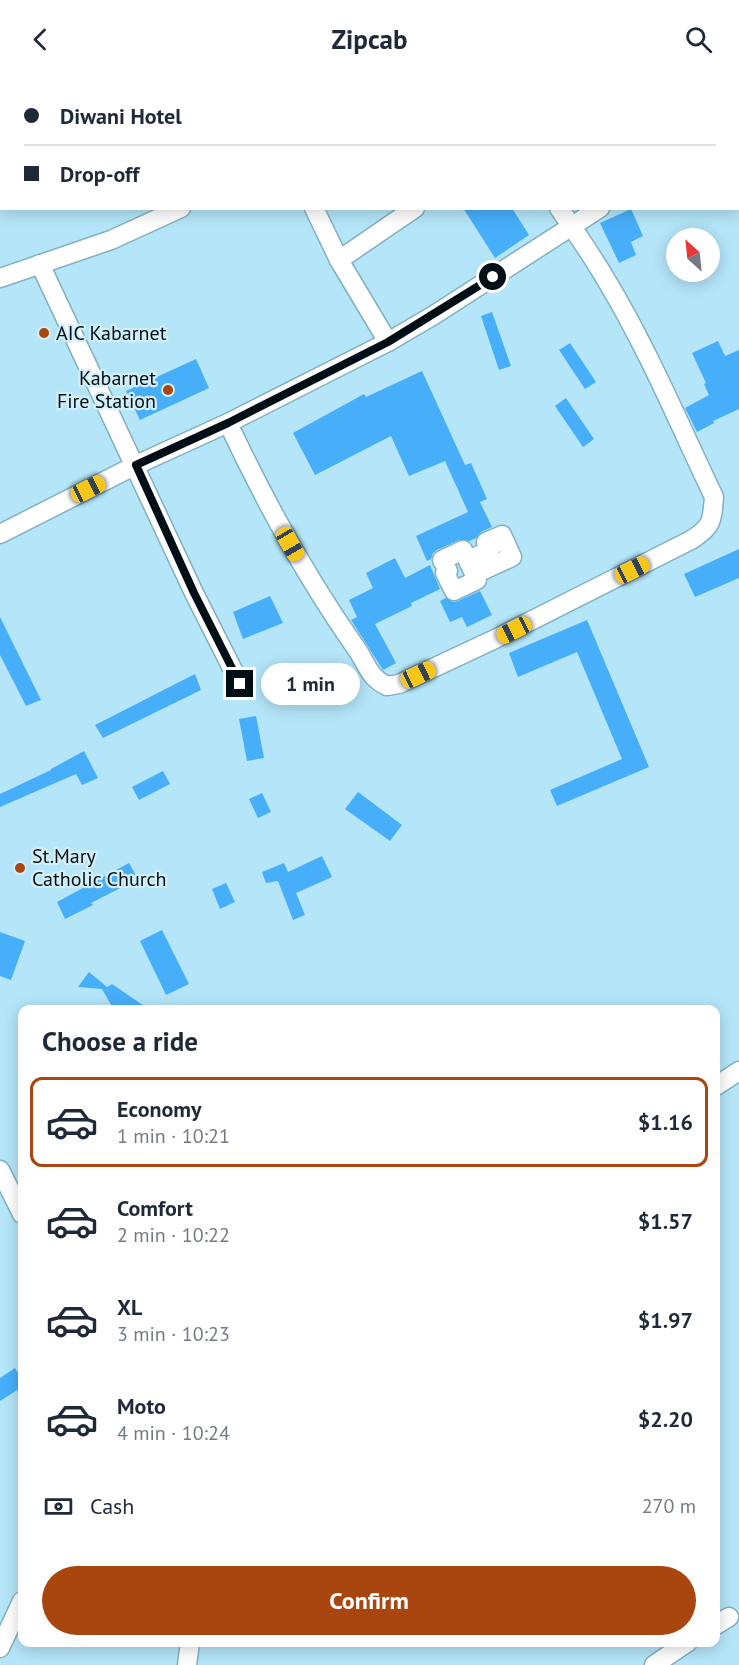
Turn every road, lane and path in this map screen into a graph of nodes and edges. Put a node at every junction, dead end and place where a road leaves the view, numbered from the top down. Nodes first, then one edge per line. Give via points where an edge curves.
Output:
1 (177, 210) edge
2 (315, 210) edge
3 (412, 210) edge
4 (560, 210) edge
5 (597, 210) edge
6 (571, 226) junction
7 (339, 260) junction
8 (40, 264) junction
9 (0, 278) edge
10 (388, 342) junction
11 (228, 423) junction
12 (136, 465) junction
13 (0, 534) edge
14 (240, 684) dead end
15 (739, 1071) edge
16 (720, 1083) edge
17 (0, 1170) edge
18 (18, 1206) edge
19 (18, 1609) edge
20 (189, 1647) edge
21 (681, 1647) edge
22 (0, 1648) edge
23 (187, 1665) edge
24 (654, 1665) edge

1 - 8 street via 111,240
2 - 7 street
3 - 7 street
4 - 6 street
5 - 6 street
6 - 10 street
6 - 11 street via 646,355 714,497 707,530 690,540 495,639 387,686 374,679 311,579 260,491
7 - 10 street
8 - 9 street
8 - 12 street
10 - 11 street
11 - 12 street
12 - 13 street
12 - 14 street
15 - 16 street
17 - 18 street
19 - 22 street
20 - 23 street
21 - 24 street

